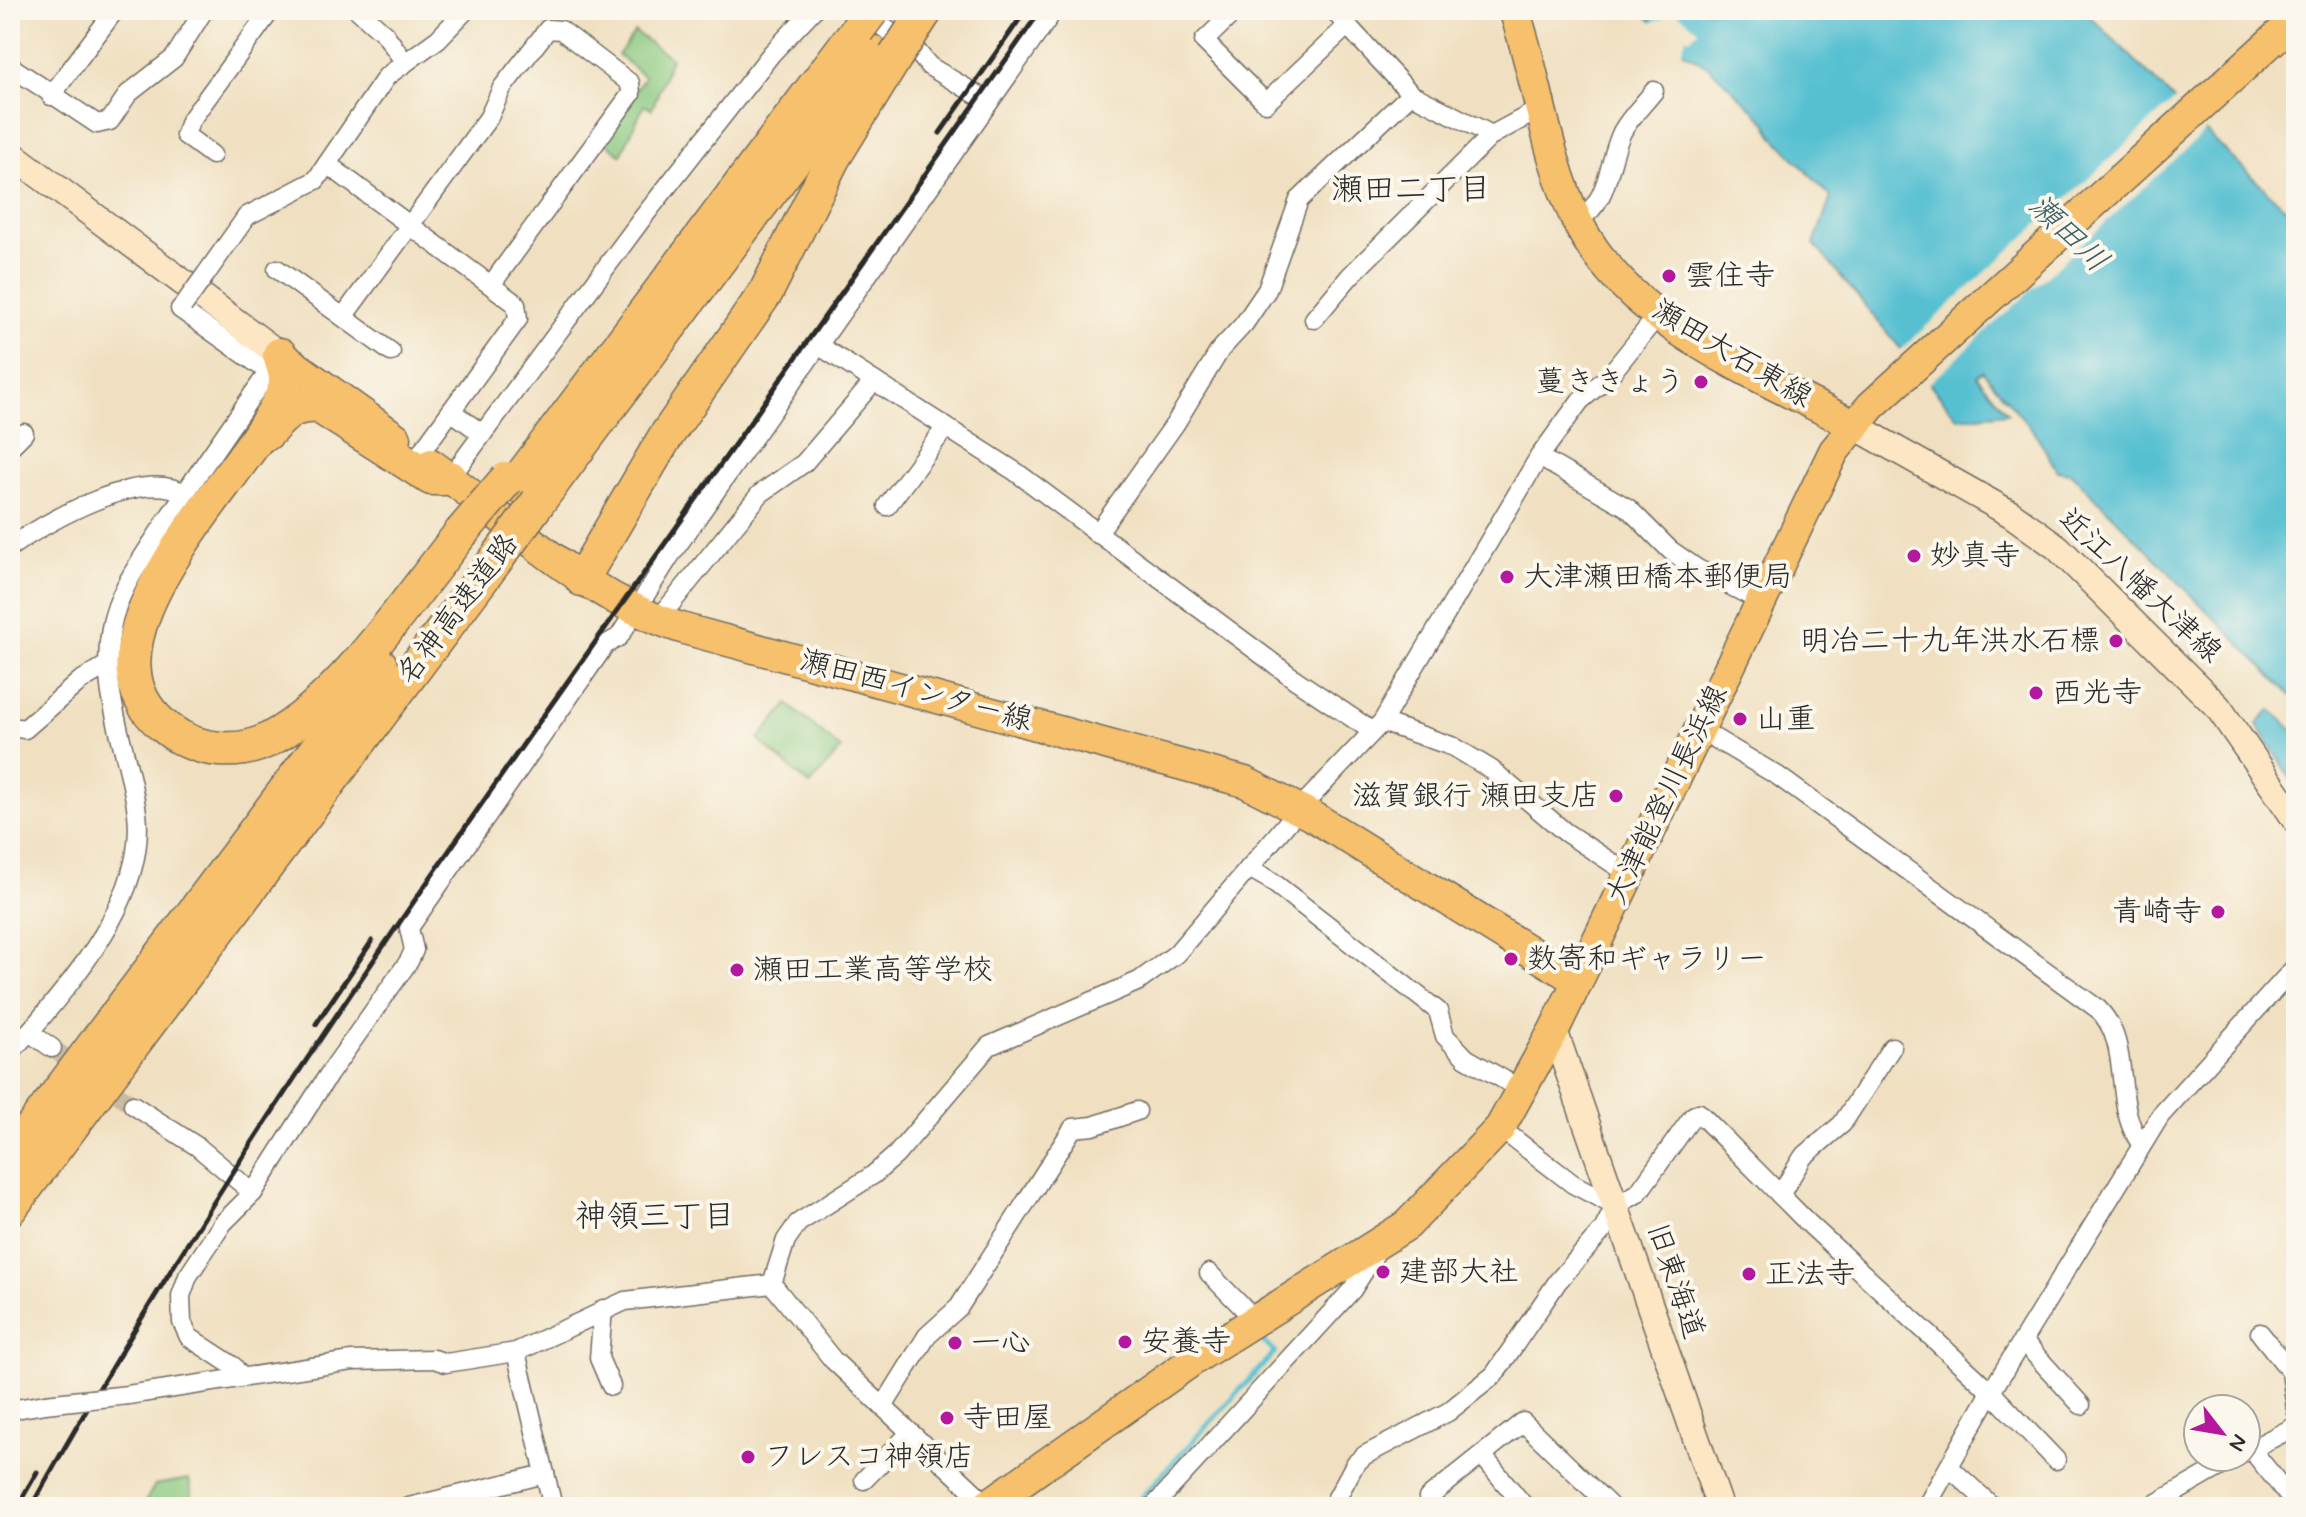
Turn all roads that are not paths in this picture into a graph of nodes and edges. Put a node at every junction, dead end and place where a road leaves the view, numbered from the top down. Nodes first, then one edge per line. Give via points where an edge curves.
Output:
1 (115, 10) edge
2 (204, 10) edge
3 (271, 10) edge
4 (358, 10) edge
5 (466, 10) edge
6 (813, 10) edge
7 (906, 10) edge
8 (926, 10) edge
9 (944, 10) edge
10 (1054, 10) edge
11 (1236, 10) edge
12 (1333, 10) edge
13 (1514, 10) edge
14 (2296, 19) edge
15 (1347, 26) junction
16 (880, 34) edge
17 (405, 63) junction
18 (10, 66) edge
19 (1654, 91) dead end
20 (1411, 94) junction
21 (51, 96) junction
22 (989, 102) junction
23 (1542, 108) junction
24 (1492, 135) junction
25 (10, 153) edge
26 (212, 155) dead end
27 (327, 164) junction
28 (1577, 221) junction
29 (410, 225) junction
30 (277, 269) dead end
31 (491, 285) junction
32 (1658, 315) junction
33 (343, 317) junction
34 (1314, 319) dead end
35 (818, 345) junction
36 (391, 352) dead end
37 (274, 364) junction
38 (874, 381) junction
39 (451, 411) junction
40 (1853, 425) junction
41 (946, 427) junction
42 (24, 433) dead end
43 (481, 433) junction
44 (10, 447) edge
45 (248, 455) junction
46 (419, 455) junction
47 (1539, 457) junction
48 (450, 478) junction
49 (520, 489) junction
50 (185, 493) junction
51 (887, 506) dead end
52 (1097, 534) junction
53 (477, 543) junction
54 (10, 547) edge
55 (582, 579) junction
56 (1760, 601) junction
57 (646, 616) junction
58 (107, 665) junction
59 (1377, 726) junction
60 (10, 727) edge
61 (1699, 729) junction
62 (1300, 808) junction
63 (2296, 820) edge
64 (1249, 868) junction
65 (1629, 874) junction
66 (2296, 966) edge
67 (1578, 981) junction
68 (1554, 1030) junction
69 (29, 1032) junction
70 (1892, 1047) dead end
71 (52, 1048) tunnel mouth
72 (10, 1054) edge
73 (1522, 1090) junction
74 (133, 1105) tunnel mouth
75 (1137, 1111) dead end
76 (1500, 1128) junction
77 (2142, 1145) junction
78 (10, 1157) edge
79 (253, 1193) junction
80 (1780, 1195) junction
81 (1615, 1206) junction
82 (10, 1208) edge
83 (1381, 1243) junction
84 (1209, 1273) dead end
85 (772, 1284) junction
86 (603, 1309) junction
87 (1256, 1321) junction
88 (2260, 1333) dead end
89 (2023, 1341) junction
90 (516, 1352) junction
91 (2294, 1369) edge
92 (240, 1376) junction
93 (611, 1386) dead end
94 (1991, 1392) junction
95 (2081, 1405) dead end
96 (883, 1407) junction
97 (10, 1410) edge
98 (2296, 1410) edge
99 (2296, 1426) edge
100 (910, 1433) junction
101 (2262, 1444) edge
102 (1482, 1455) junction
103 (2056, 1460) dead end
104 (1949, 1467) junction
105 (2262, 1470) edge
106 (2210, 1473) edge
107 (545, 1474) junction
108 (864, 1480) dead end
109 (2296, 1505) edge
110 (987, 1506) edge
111 (409, 1507) edge
112 (553, 1507) edge
113 (1153, 1507) edge
114 (1332, 1507) edge
115 (1435, 1507) edge
116 (1525, 1507) edge
117 (1611, 1507) edge
118 (1720, 1507) edge
119 (1926, 1507) edge
120 (1993, 1507) edge
121 (2150, 1507) edge

1 - 21 street
2 - 21 street via 174,58 128,94 110,121 97,124
3 - 26 street via 190,121 185,135
4 - 17 street via 385,34
5 - 17 street
6 - 43 street via 772,53
7 - 16 highway, 名神高速道路
8 - 16 highway, bridge
9 - 16 street
10 - 22 street
11 - 15 street via 1204,41 1266,103
12 - 15 street
13 - 23 main road, 瀬田大石東線
14 - 40 main road, 大津能登川長浜線
15 - 20 street
16 - 22 street
16 - 49 highway, 名神高速道路
16 - 49 highway, 名神高速道路 via 591,384
16 - 55 highway via 833,158 766,292 664,439
17 - 27 street via 380,84
18 - 21 street
19 - 28 street via 1624,127 1606,187 1588,215
20 - 24 street
20 - 52 street via 1299,200 1267,290 1220,350
22 - 35 street
23 - 24 street
23 - 28 main road, 瀬田大石東線
24 - 34 street via 1350,276
25 - 37 street
27 - 29 street
27 - 37 street, bridge via 298,192 247,216 180,309
28 - 32 main road, 瀬田大石東線 via 1610,268
29 - 31 street
29 - 31 street via 489,117 502,88 548,29 561,30 630,83 631,94
29 - 33 street
30 - 33 street
31 - 39 street via 516,304 518,319
32 - 40 main road, 瀬田大石東線
32 - 47 street via 1609,376 1580,401
33 - 36 street
35 - 38 street
35 - 57 street
37 - 45 highway via 287,381
37 - 46 main road, 瀬田西インター線
37 - 50 street
38 - 41 street
38 - 57 street via 804,463 760,494
39 - 43 street
39 - 46 street
40 - 56 main road, 大津能登川長浜線 via 1834,451
40 - 63 street, 近江八幡大津線 via 2011,514 2057,547 2218,707
41 - 51 street
41 - 52 street
42 - 44 street
43 - 48 street
45 - 48 highway via 289,409 319,406 431,478
45 - 53 highway via 177,554 137,625 132,674 140,696 159,723 189,743 210,749 243,748 272,739 341,680
46 - 48 main road, 瀬田西インター線
47 - 56 street via 1628,508 1696,568
47 - 59 street
48 - 55 main road, 瀬田西インター線
49 - 53 highway, 名神高速道路
50 - 54 street via 157,486 91,502 60,514
50 - 58 street via 125,586 111,627
52 - 59 street via 1296,680
53 - 78 highway, 名神高速道路
53 - 82 highway, 名神高速道路
55 - 57 main road, 瀬田西インター線
56 - 61 main road, 大津能登川長浜線
57 - 62 main road, 瀬田西インター線 via 1245,782
57 - 79 street via 605,645 409,928 414,950 409,961
58 - 60 street via 25,729
58 - 69 street via 137,814 136,850 126,889 106,929
59 - 62 street
59 - 65 street via 1454,747
61 - 65 main road, 大津能登川長浜線
61 - 77 street via 1778,776 2098,1009 2117,1037 2126,1102
62 - 64 street
62 - 67 main road, 瀬田西インター線
64 - 73 street via 1438,1011 1445,1036 1466,1058
64 - 85 street via 1176,954 1153,973 989,1046 873,1175 798,1223 786,1240
65 - 67 main road, 大津能登川長浜線
66 - 77 street via 2196,1072
67 - 68 main road, 大津能登川長浜線
68 - 73 main road, 大津能登川長浜線
68 - 81 street
69 - 71 street
69 - 72 street
70 - 80 street via 1842,1124 1803,1157
73 - 76 main road, 大津能登川長浜線
74 - 79 street via 198,1147
75 - 96 street via 1073,1128 959,1307 927,1336
76 - 81 street, 旧東海道 via 1573,1184
76 - 83 main road, 大津能登川長浜線 via 1425,1209
77 - 89 street
79 - 92 street via 199,1257 181,1296 189,1337
80 - 81 street via 1699,1113 1638,1193
80 - 94 street
81 - 114 street via 1603,1230 1558,1281 1494,1375 1448,1412 1365,1455
81 - 118 street, 旧東海道
83 - 87 main road, 大津能登川長浜線
83 - 113 street via 1352,1290
84 - 87 street
85 - 86 street via 625,1301
85 - 96 street via 833,1360
86 - 90 street
86 - 93 street via 599,1358
87 - 110 main road, 大津能登川長浜線
88 - 91 street
89 - 94 street
89 - 95 street
90 - 92 street via 446,1363 352,1361
90 - 107 street
91 - 98 street
92 - 97 street, bridge
94 - 103 street
94 - 104 street
96 - 100 street
99 - 101 street
100 - 108 street
100 - 110 street
102 - 115 street via 1428,1498
102 - 116 street
102 - 117 street via 1523,1422
104 - 119 street
104 - 120 street
105 - 109 street
106 - 121 street
107 - 111 street
107 - 112 street

